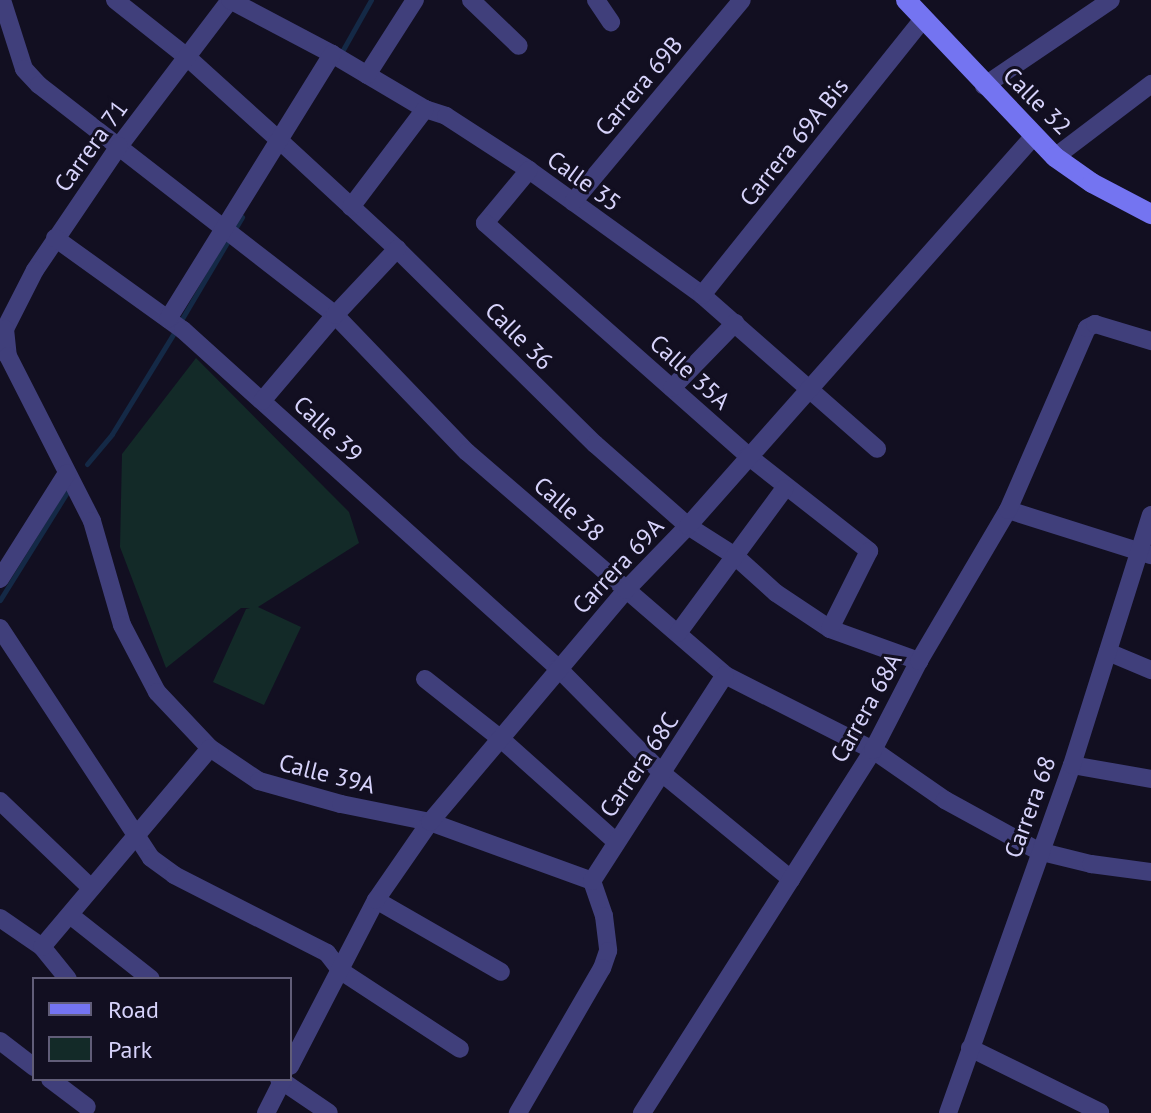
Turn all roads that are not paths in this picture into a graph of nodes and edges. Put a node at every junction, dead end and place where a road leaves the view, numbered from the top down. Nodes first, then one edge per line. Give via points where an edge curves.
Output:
1 (2, 0) edge
2 (115, 0) edge
3 (230, 0) edge
4 (415, 0) edge
5 (471, 0) edge
6 (596, 0) edge
7 (742, 0) edge
8 (906, 0) edge
9 (1111, 0) edge
10 (923, 19) junction
11 (611, 22) dead end
12 (519, 46) dead end
13 (187, 57) junction
14 (337, 57) junction
15 (367, 75) junction
16 (1151, 84) edge
17 (984, 86) junction
18 (425, 109) junction
19 (1033, 137) junction
20 (283, 144) junction
21 (119, 146) junction
22 (1055, 157) junction
23 (529, 170) junction
24 (573, 202) junction
25 (351, 207) junction
26 (1151, 214) edge
27 (232, 233) junction
28 (55, 238) junction
29 (397, 249) junction
30 (702, 295) junction
31 (335, 315) junction
32 (735, 323) junction
33 (174, 324) junction
34 (5, 329) joint
35 (1151, 341) edge
36 (672, 388) junction
37 (808, 388) junction
38 (262, 401) junction
39 (877, 449) dead end
40 (748, 456) junction
41 (67, 473) junction
42 (785, 488) junction
43 (1008, 510) junction
44 (1151, 515) edge
45 (688, 526) junction
46 (1145, 553) edge
47 (735, 556) junction
48 (1, 572) edge
49 (626, 590) junction
50 (0, 628) edge
51 (830, 629) junction
52 (678, 633) junction
53 (1108, 652) junction
54 (919, 661) junction
55 (558, 668) junction
56 (1151, 670) edge
57 (725, 675) junction
58 (425, 679) dead end
59 (501, 739) junction
60 (210, 748) junction
61 (873, 750) junction
62 (1072, 765) junction
63 (663, 774) junction
64 (1151, 779) edge
65 (0, 801) edge
66 (430, 822) junction
67 (136, 834) junction
68 (616, 842) junction
69 (1038, 851) junction
70 (1151, 872) edge
71 (791, 879) junction
72 (592, 881) junction
73 (91, 888) junction
74 (376, 900) junction
75 (70, 915) junction
76 (0, 918) edge
77 (42, 947) junction
78 (341, 971) junction
79 (501, 972) dead end
80 (66, 977) edge
81 (148, 977) edge
82 (0, 1041) edge
83 (970, 1048) junction
84 (460, 1049) dead end
85 (292, 1060) edge
86 (32, 1065) edge
87 (53, 1081) edge
88 (281, 1081) edge
89 (289, 1081) edge
90 (87, 1107) dead end
91 (1100, 1112) edge
92 (266, 1113) edge
93 (329, 1113) edge
94 (518, 1113) edge
95 (642, 1113) edge
96 (948, 1113) edge

1 - 21 street, Calle 38 via 24,69
2 - 13 street, Calle 36
3 - 13 street, Carrera 71
3 - 14 street, Calle 35
4 - 15 street
5 - 12 street
6 - 11 street
7 - 24 street, Carrera 69B
8 - 10 street, Calle 32
9 - 17 street
10 - 17 street, Calle 32
10 - 30 street, Carrera 69A Bis
13 - 20 street, Calle 36
13 - 21 street, Carrera 71
14 - 15 street, Calle 35
14 - 20 street
15 - 18 street, Calle 35
16 - 22 street
17 - 19 street, Calle 32
18 - 23 street, Calle 35 via 446,116
18 - 25 street
19 - 22 street, Calle 32
19 - 37 street, Carrera 69A
20 - 25 street, Calle 36
20 - 27 street
21 - 27 street, Calle 38
21 - 28 street, Carrera 71
22 - 26 street, Calle 32
23 - 24 street, Calle 35
23 - 36 street, Calle 35A via 485,223
24 - 30 street, Calle 35
25 - 29 street, Calle 36
27 - 31 street, Calle 38
27 - 33 street
28 - 33 street, Calle 39
28 - 34 street, Carrera 71
29 - 31 street
29 - 45 street, Calle 36 via 595,444
30 - 32 street, Calle 35
31 - 38 street
31 - 49 street, Calle 38 via 467,452
32 - 36 street
32 - 37 street, Calle 35
33 - 38 street, Calle 39
34 - 41 street, Calle 39A via 8,356
35 - 43 street, Carrera 68A via 1095,324 1087,328
36 - 40 street, Calle 35A
37 - 39 street, Calle 35
37 - 40 street, Carrera 69A
38 - 55 street, Calle 39
40 - 42 street, Calle 35A
40 - 45 street, Carrera 69A
41 - 48 street
41 - 60 street, Calle 39A via 92,521 122,625 157,692
42 - 47 street
42 - 51 street, Calle 35A via 869,551
43 - 46 street
43 - 54 street, Carrera 68A
44 - 46 street, Carrera 68
45 - 47 street, Calle 36
45 - 49 street, Carrera 69A
46 - 53 street, Carrera 68
47 - 51 street, Calle 36 via 776,593
47 - 52 street
49 - 52 street, Calle 38
49 - 55 street, Carrera 69A
50 - 67 street
51 - 54 street, Calle 36
52 - 57 street, Calle 38
53 - 56 street
53 - 62 street, Carrera 68
54 - 61 street, Carrera 68A
55 - 59 street, Carrera 69A
55 - 63 street, Calle 39
57 - 61 street, Calle 38
57 - 63 street, Carrera 68C
58 - 59 street
59 - 66 street, Carrera 69A
59 - 68 street
60 - 66 street, Calle 39A via 259,781
60 - 67 street
61 - 69 street, Calle 38 via 945,800
61 - 71 street, Carrera 68A
62 - 64 street
62 - 69 street, Carrera 68
63 - 68 street, Carrera 68C
63 - 71 street, Calle 39
65 - 73 street
66 - 72 street, Calle 39A
66 - 74 street, Carrera 69A
67 - 73 street
67 - 78 street via 151,858 174,875 327,953
68 - 72 street, Carrera 68C
69 - 70 street, Calle 38
69 - 83 street, Carrera 68
71 - 95 street, Carrera 68A
72 - 94 street via 608,951
73 - 75 street
74 - 78 street, Carrera 69A
74 - 79 street
75 - 77 street
75 - 81 street
76 - 77 street
77 - 80 street
78 - 84 street
78 - 85 street, Carrera 69A
82 - 86 street
83 - 91 street
83 - 96 street, Carrera 68
87 - 90 street
88 - 92 street, Carrera 69A
89 - 93 street

